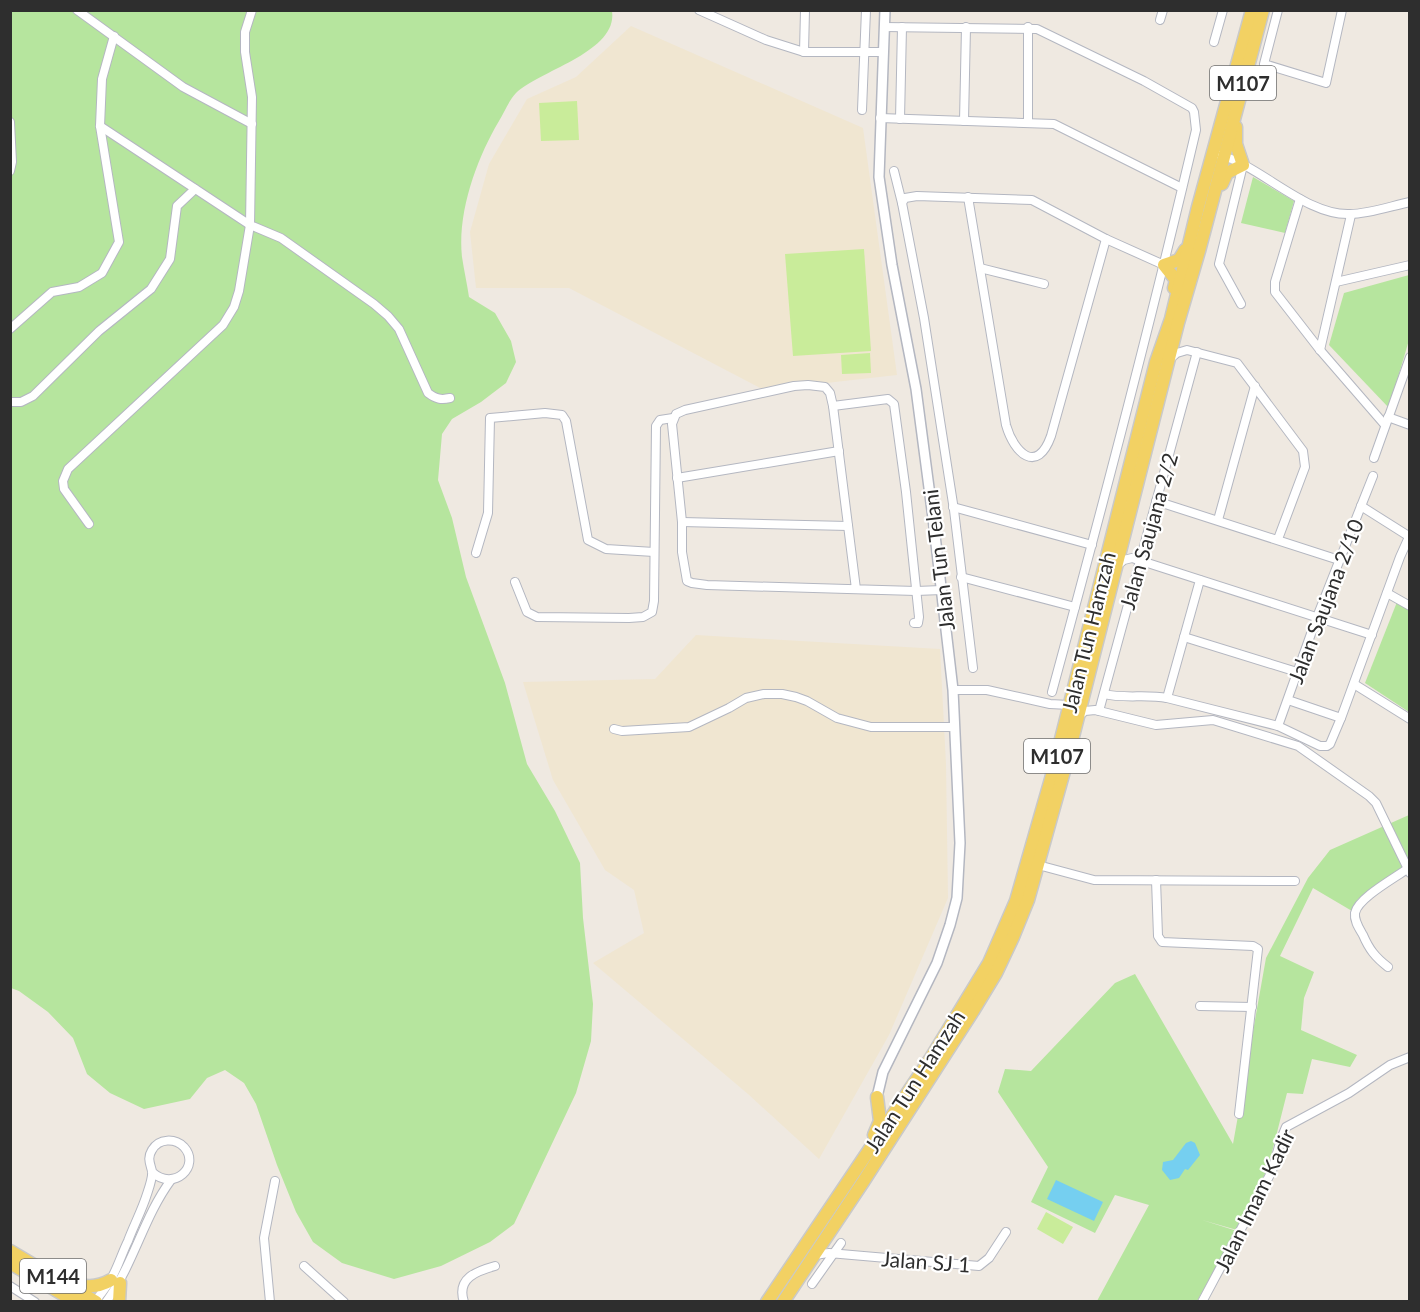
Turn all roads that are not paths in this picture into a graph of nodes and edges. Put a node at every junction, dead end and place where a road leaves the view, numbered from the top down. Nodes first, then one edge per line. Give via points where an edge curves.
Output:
1 (77, 10) edge
2 (252, 10) edge
3 (699, 10) edge
4 (805, 10) edge
5 (866, 10) edge
6 (885, 10) edge
7 (1163, 10) edge
8 (1223, 10) edge
9 (1252, 10) edge
10 (1263, 10) edge
11 (1278, 10) edge
12 (1342, 10) edge
13 (1160, 20) dead end
14 (885, 27) junction
15 (902, 27) junction
16 (966, 27) junction
17 (1028, 27) junction
18 (114, 36) junction
19 (1214, 42) dead end
20 (864, 51) junction
21 (804, 52) junction
22 (883, 52) junction
23 (1246, 74) junction
24 (862, 110) dead end
25 (880, 118) junction
26 (900, 119) junction
27 (964, 121) junction
28 (10, 122) edge
29 (1028, 123) junction
30 (252, 124) junction
31 (100, 126) junction
32 (1218, 154) junction
33 (1243, 165) junction
34 (10, 171) edge
35 (894, 171) dead end
36 (1182, 188) junction
37 (195, 189) junction
38 (968, 197) junction
39 (1300, 199) junction
40 (1410, 202) edge
41 (902, 203) junction
42 (1198, 207) junction
43 (1351, 215) junction
44 (250, 225) junction
45 (1106, 239) junction
46 (1202, 239) junction
47 (1410, 265) edge
48 (1164, 266) junction
49 (980, 268) junction
50 (1336, 282) junction
51 (1044, 284) dead end
52 (1241, 304) dead end
53 (10, 329) edge
54 (1176, 331) junction
55 (1186, 350) junction
56 (1320, 350) junction
57 (1197, 352) junction
58 (1410, 357) edge
59 (1169, 360) junction
60 (1156, 362) junction
61 (1255, 386) junction
62 (450, 398) dead end
63 (10, 402) edge
64 (833, 406) junction
65 (673, 418) junction
66 (1386, 421) junction
67 (1410, 425) edge
68 (839, 451) junction
69 (1374, 458) dead end
70 (1373, 476) dead end
71 (677, 478) junction
72 (1156, 501) junction
73 (1361, 506) junction
74 (953, 507) junction
75 (1218, 520) junction
76 (682, 522) junction
77 (89, 524) dead end
78 (848, 526) junction
79 (1409, 537) edge
80 (1278, 539) junction
81 (1123, 541) junction
82 (1092, 546) junction
83 (654, 552) junction
84 (476, 553) dead end
85 (1136, 559) junction
86 (1340, 560) junction
87 (1116, 567) junction
88 (962, 577) junction
89 (1200, 580) junction
90 (515, 582) dead end
91 (856, 589) junction
92 (942, 590) junction
93 (916, 591) junction
94 (1387, 592) junction
95 (1410, 606) edge
96 (1075, 607) junction
97 (1317, 617) junction
98 (914, 623) dead end
99 (1372, 635) junction
100 (1184, 637) junction
101 (973, 668) dead end
102 (1297, 672) junction
103 (1354, 684) junction
104 (953, 690) junction
105 (1052, 692) dead end
106 (1084, 693) junction
107 (1104, 694) junction
108 (1167, 698) junction
109 (1288, 699) junction
110 (1069, 705) junction
111 (1097, 710) junction
112 (1078, 717) junction
113 (1341, 718) junction
114 (1409, 719) edge
115 (1278, 726) junction
116 (956, 727) junction
117 (614, 729) dead end
118 (1323, 746) junction
119 (1320, 761) junction
120 (1038, 865) junction
121 (1408, 871) edge
122 (1156, 880) junction
123 (1295, 881) dead end
124 (1388, 967) dead end
125 (1200, 1006) dead end
126 (1252, 1007) junction
127 (1410, 1057) edge
128 (931, 1058) junction
129 (877, 1097) junction
130 (1239, 1114) dead end
131 (152, 1172) junction
132 (850, 1178) junction
133 (171, 1180) junction
134 (275, 1181) dead end
135 (1006, 1232) dead end
136 (825, 1239) junction
137 (841, 1243) dead end
138 (10, 1251) edge
139 (831, 1254) junction
140 (814, 1255) junction
141 (10, 1263) edge
142 (304, 1266) dead end
143 (495, 1266) dead end
144 (52, 1275) junction
145 (115, 1282) junction
146 (812, 1284) dead end
147 (10, 1286) edge
148 (95, 1301) edge
149 (34, 1302) edge
150 (76, 1302) edge
151 (106, 1302) edge
152 (119, 1302) edge
153 (270, 1302) edge
154 (344, 1302) edge
155 (464, 1302) edge
156 (767, 1302) edge
157 (783, 1302) edge
158 (1202, 1302) edge

1 - 18 street
2 - 30 street via 245,32
3 - 21 street
4 - 21 street
5 - 20 street
6 - 14 street, Jalan Tun Telani
7 - 13 street
8 - 19 street
9 - 32 main road, Jalan Tun Hamzah / M107
10 - 23 main road, Jalan Tun Hamzah / M107
11 - 12 street via 1264,64 1326,83
14 - 15 street
14 - 22 street, Jalan Tun Telani
15 - 16 street
15 - 26 street
16 - 17 street
16 - 27 street
17 - 29 street
17 - 36 street via 1043,30 1192,108 1196,130
18 - 30 street via 183,87
18 - 31 street via 102,79
20 - 21 street
20 - 22 street
20 - 24 street
22 - 25 street, Jalan Tun Telani
23 - 32 main road, Jalan Tun Hamzah / M107
23 - 33 main road via 1235,133
25 - 26 street
25 - 92 street, Jalan Tun Telani via 880,190 916,389
26 - 27 street
27 - 29 street
28 - 34 street
29 - 36 street via 1059,126
30 - 44 street
31 - 37 street
31 - 53 street via 119,242 102,273 79,287 52,292
32 - 33 street
32 - 42 main road, Jalan Tun Hamzah / M107
32 - 46 main road, Jalan Tun Hamzah / M107
33 - 39 street
33 - 46 main road via 1224,177
33 - 52 street via 1219,264
35 - 41 street
36 - 48 street
37 - 44 street
37 - 63 street via 177,206 170,259 151,289 99,331 33,396
38 - 41 street via 910,196
38 - 45 street via 1032,200
38 - 49 street
39 - 43 street
39 - 56 street via 1275,292
40 - 43 street
41 - 74 street
42 - 48 main road via 1185,250 1179,260
42 - 60 main road, Jalan Tun Hamzah / M107 via 1171,319
43 - 50 street
44 - 62 street via 281,238 388,316 399,329 428,393 434,398
44 - 77 street via 239,291 223,325 68,469 64,489
45 - 48 street
45 - 49 street via 1051,436 1038,457 1020,451 1009,435
46 - 54 main road, Jalan Tun Hamzah / M107
47 - 50 street
48 - 60 main road via 1176,280
48 - 82 street
49 - 51 street
50 - 56 street
54 - 55 street
54 - 59 main road, Jalan Tun Hamzah / M107
55 - 57 street
55 - 59 street
56 - 66 street
57 - 61 street via 1237,363
57 - 72 street, Jalan Saujana 2/2
58 - 66 street
59 - 81 main road, Jalan Tun Hamzah / M107
60 - 110 main road, Jalan Tun Hamzah / M107
61 - 75 street
61 - 80 street via 1305,456 1305,467
64 - 65 street via 825,387 808,385 685,410
64 - 68 street
64 - 93 street via 888,399 894,404
65 - 71 street
65 - 83 street via 660,420 656,426
66 - 67 street
66 - 69 street
68 - 71 street
68 - 78 street
70 - 73 street, Jalan Saujana 2/10
71 - 76 street
72 - 75 street
72 - 85 street, Jalan Saujana 2/2
73 - 79 street
73 - 86 street, Jalan Saujana 2/10
74 - 82 street
74 - 88 street
75 - 80 street
76 - 78 street
76 - 91 street via 685,576 692,583
78 - 91 street
79 - 94 street
80 - 86 street
81 - 85 street
81 - 87 main road, Jalan Tun Hamzah / M107
82 - 96 street
83 - 84 street via 606,549 588,540 566,421 562,415 545,413 490,418 488,513
83 - 90 street via 653,607 652,612 643,616 537,617 527,612
85 - 87 street
85 - 89 street
85 - 107 street, Jalan Saujana 2/2
86 - 97 street, Jalan Saujana 2/10
87 - 106 main road, Jalan Tun Hamzah / M107
88 - 96 street
88 - 101 street
89 - 97 street
89 - 100 street
91 - 93 street
92 - 93 street
92 - 104 street, Jalan Tun Telani
93 - 98 street via 919,622
94 - 95 street
94 - 99 street
96 - 105 street
97 - 99 street
97 - 102 street, Jalan Saujana 2/10
99 - 103 street
100 - 102 street
100 - 108 street
102 - 109 street, Jalan Saujana 2/10
103 - 113 street
103 - 114 street
104 - 110 street via 987,690
104 - 116 street, Jalan Tun Telani
106 - 111 street
106 - 112 main road, Jalan Tun Hamzah / M107
107 - 108 street
107 - 111 street, Jalan Saujana 2/2
108 - 115 street
109 - 113 street
109 - 115 street, Jalan Saujana 2/10
110 - 128 main road, Jalan Tun Hamzah / M107 via 1016,901 989,963
111 - 112 street via 1085,711
111 - 119 street via 1156,725 1213,720 1298,746
112 - 120 main road, Jalan Tun Hamzah / M107
113 - 118 street via 1330,744
115 - 118 street
116 - 117 street via 871,727 837,718 807,701 764,694 746,698 688,727
116 - 129 street, Jalan Tun Telani via 960,843 957,898 936,963 882,1072
118 - 119 street
119 - 121 street via 1376,803
120 - 122 street via 1094,880
120 - 136 main road, Jalan Tun Hamzah / M107 via 1028,900 996,973
121 - 124 street via 1361,902 1355,912 1374,957
122 - 123 street
122 - 126 street via 1158,936 1162,942 1258,949
125 - 126 street
126 - 130 street
127 - 158 street, Jalan Imam Kadir via 1286,1127 1272,1171
128 - 129 main road via 891,1107 884,1107
128 - 132 main road, Jalan Tun Hamzah / M107
129 - 132 main road via 879,1127
131 - 133 street
131 - 133 street via 148,1159 154,1147 165,1140 178,1142 187,1151 189,1163 183,1174
131 - 145 street
132 - 156 main road, Jalan Tun Hamzah / M107
133 - 145 street
134 - 153 street via 264,1238
135 - 139 street, Jalan SJ 1 via 979,1266
136 - 139 street
136 - 140 main road, Jalan Tun Hamzah / M107
137 - 139 street
138 - 144 main road, M144
139 - 140 street, Jalan SJ 1
139 - 146 street
140 - 157 main road, Jalan Tun Hamzah / M107
141 - 150 main road, M144
142 - 154 street
143 - 155 street via 465,1281
144 - 145 main road via 82,1286
144 - 148 main road, M144
145 - 148 street
145 - 151 street
145 - 152 main road
147 - 149 street

